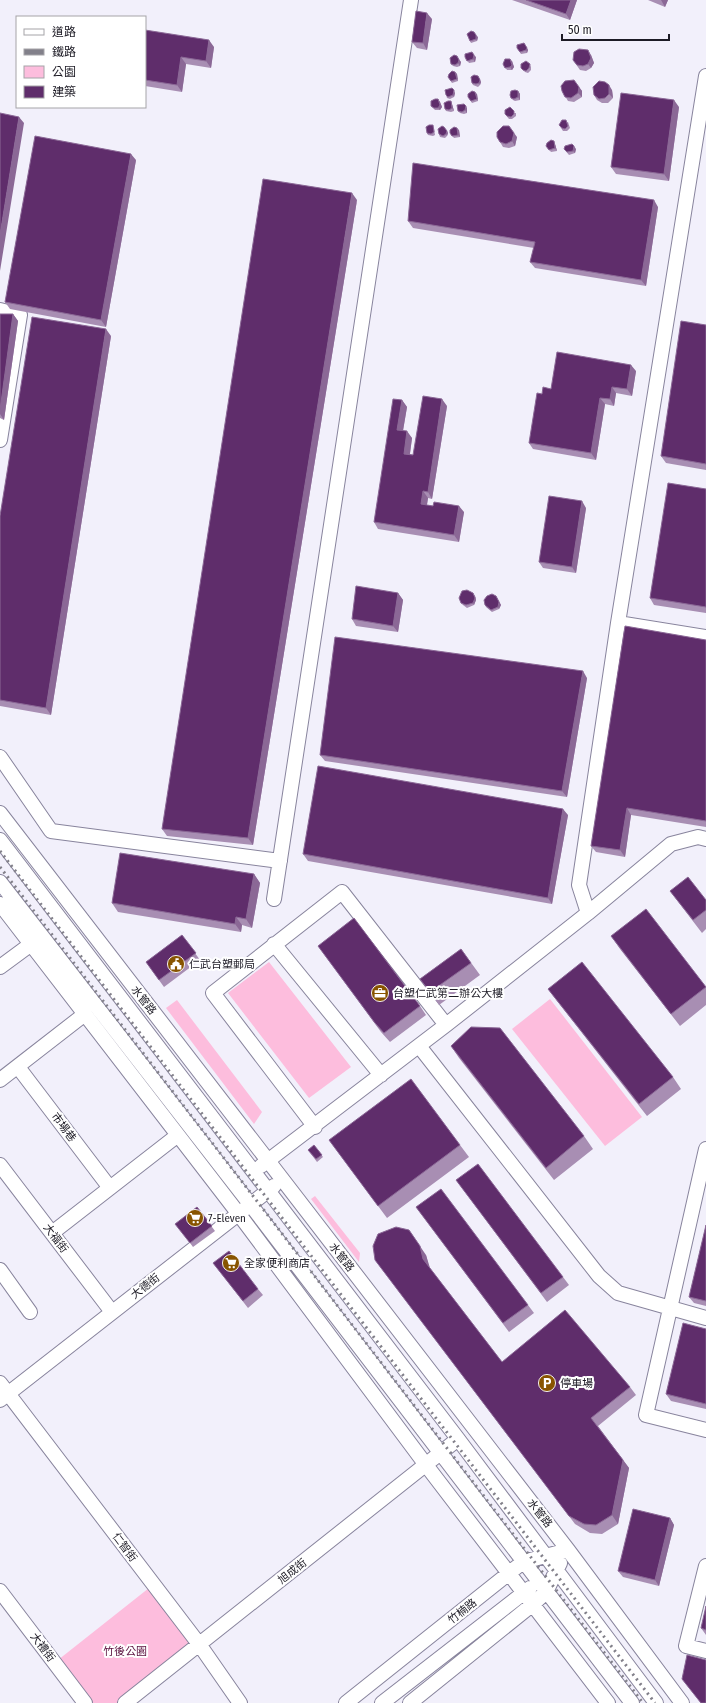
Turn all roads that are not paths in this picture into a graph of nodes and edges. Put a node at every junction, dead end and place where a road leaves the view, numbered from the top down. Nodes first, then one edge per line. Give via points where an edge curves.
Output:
1 (411, 0) edge
2 (706, 76) edge
3 (0, 310) edge
4 (0, 440) edge
5 (618, 623) junction
6 (706, 637) edge
7 (0, 757) edge
8 (0, 813) edge
9 (706, 839) edge
10 (0, 840) edge
11 (280, 861) junction
12 (0, 882) edge
13 (274, 900) dead end
14 (0, 904) edge
15 (588, 913) junction
16 (36, 940) junction
17 (274, 944) junction
18 (0, 968) edge
19 (85, 1014) junction
20 (446, 1025) junction
21 (419, 1046) junction
22 (18, 1067) junction
23 (381, 1075) junction
24 (0, 1080) edge
25 (315, 1127) junction
26 (178, 1135) junction
27 (706, 1149) edge
28 (268, 1161) junction
29 (0, 1165) edge
30 (253, 1172) junction
31 (282, 1180) junction
32 (110, 1188) junction
33 (267, 1191) junction
34 (250, 1204) junction
35 (238, 1213) junction
36 (52, 1233) junction
37 (0, 1270) edge
38 (670, 1309) junction
39 (30, 1312) dead end
40 (112, 1312) junction
41 (706, 1318) edge
42 (3, 1392) edge
43 (706, 1430) edge
44 (458, 1439) junction
45 (442, 1453) junction
46 (426, 1465) junction
47 (568, 1550) junction
48 (545, 1556) junction
49 (523, 1562) junction
50 (706, 1566) edge
51 (556, 1570) junction
52 (510, 1574) junction
53 (542, 1586) junction
54 (0, 1591) edge
55 (528, 1599) junction
56 (199, 1644) junction
57 (706, 1651) edge
58 (85, 1703) edge
59 (125, 1703) edge
60 (240, 1703) edge
61 (346, 1703) edge
62 (382, 1703) edge
63 (410, 1703) edge
64 (608, 1703) edge
65 (632, 1703) edge
66 (656, 1703) edge
67 (682, 1703) edge

1 - 11 street
2 - 5 street
3 - 4 street via 20,315
5 - 6 street
5 - 15 street via 579,885
7 - 11 street via 51,831
8 - 28 street, 水管路
9 - 15 street via 698,837 672,844
10 - 30 street, 水管路
11 - 13 street
12 - 16 street
14 - 16 street
15 - 20 street
16 - 18 street
16 - 19 street
16 - 34 street
17 - 20 street via 342,892
17 - 23 street
17 - 25 street via 213,993
19 - 22 street
19 - 26 street
20 - 21 street
21 - 23 street
21 - 38 street via 599,1276 618,1293
22 - 24 street
22 - 32 street, 市場巷
23 - 25 street
25 - 28 street
26 - 32 street
26 - 35 street
27 - 38 street
28 - 30 street
28 - 31 street, 水管路
29 - 36 street, 大福街
30 - 33 street, 水管路
31 - 33 street, 大德街
31 - 47 street, 水管路
32 - 36 street
33 - 34 street, 大德街
33 - 44 street, 水管路
34 - 35 street, 大德街
34 - 45 street
35 - 40 street, 大德街
35 - 46 street
36 - 40 street, 大福街
37 - 39 street
38 - 41 street
38 - 43 street via 646,1415
40 - 42 street, 大德街
42 - 56 street, 仁智街
44 - 45 street, 旭成街
44 - 48 street, 水管路
45 - 46 street, 旭成街
45 - 49 street
46 - 52 street
46 - 56 street, 旭成街
47 - 48 street, 竹楠路
47 - 51 street
47 - 67 street, 水管路
48 - 49 street, 竹楠路
48 - 51 street, 水管路
49 - 52 street, 竹楠路
49 - 53 street
50 - 57 street via 686,1646
51 - 53 street
51 - 66 street, 水管路
52 - 55 street
52 - 61 street, 竹楠路
53 - 55 street
53 - 65 street
54 - 58 street, 大禮街
55 - 62 street
55 - 63 street
55 - 64 street
56 - 59 street, 旭成街
56 - 60 street, 仁智街

